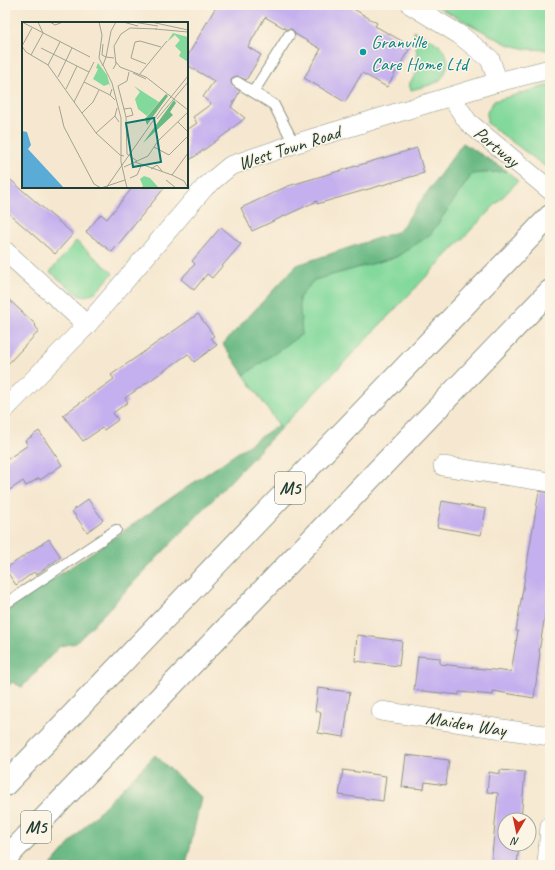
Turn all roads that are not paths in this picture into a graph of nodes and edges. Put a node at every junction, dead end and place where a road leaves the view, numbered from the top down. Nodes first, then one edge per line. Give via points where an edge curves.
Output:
1 (411, 5) edge
2 (289, 35) dead end
3 (550, 69) edge
4 (237, 82) dead end
5 (498, 82) junction
6 (254, 91) junction
7 (451, 97) junction
8 (294, 144) junction
9 (550, 190) edge
10 (550, 216) edge
11 (5, 251) edge
12 (550, 291) edge
13 (87, 325) junction
14 (5, 409) edge
15 (443, 466) dead end
16 (550, 482) edge
17 (116, 530) dead end
18 (5, 604) edge
19 (381, 710) dead end
20 (550, 736) edge
21 (5, 785) edge
22 (550, 826) edge
23 (5, 859) edge
24 (547, 865) edge

1 - 5 street via 460,35 490,59
2 - 6 lane
3 - 5 street, West Town Road
4 - 6 lane
5 - 7 street, West Town Road
6 - 8 lane via 274,105
7 - 8 street, West Town Road
7 - 9 street, Portway via 468,122
8 - 13 street, West Town Road via 230,166 206,187
10 - 21 highway, M5
11 - 13 street
12 - 23 highway, M5
13 - 14 street, West Town Road
15 - 16 street
17 - 18 lane
19 - 20 street, Maiden Way
22 - 24 street

